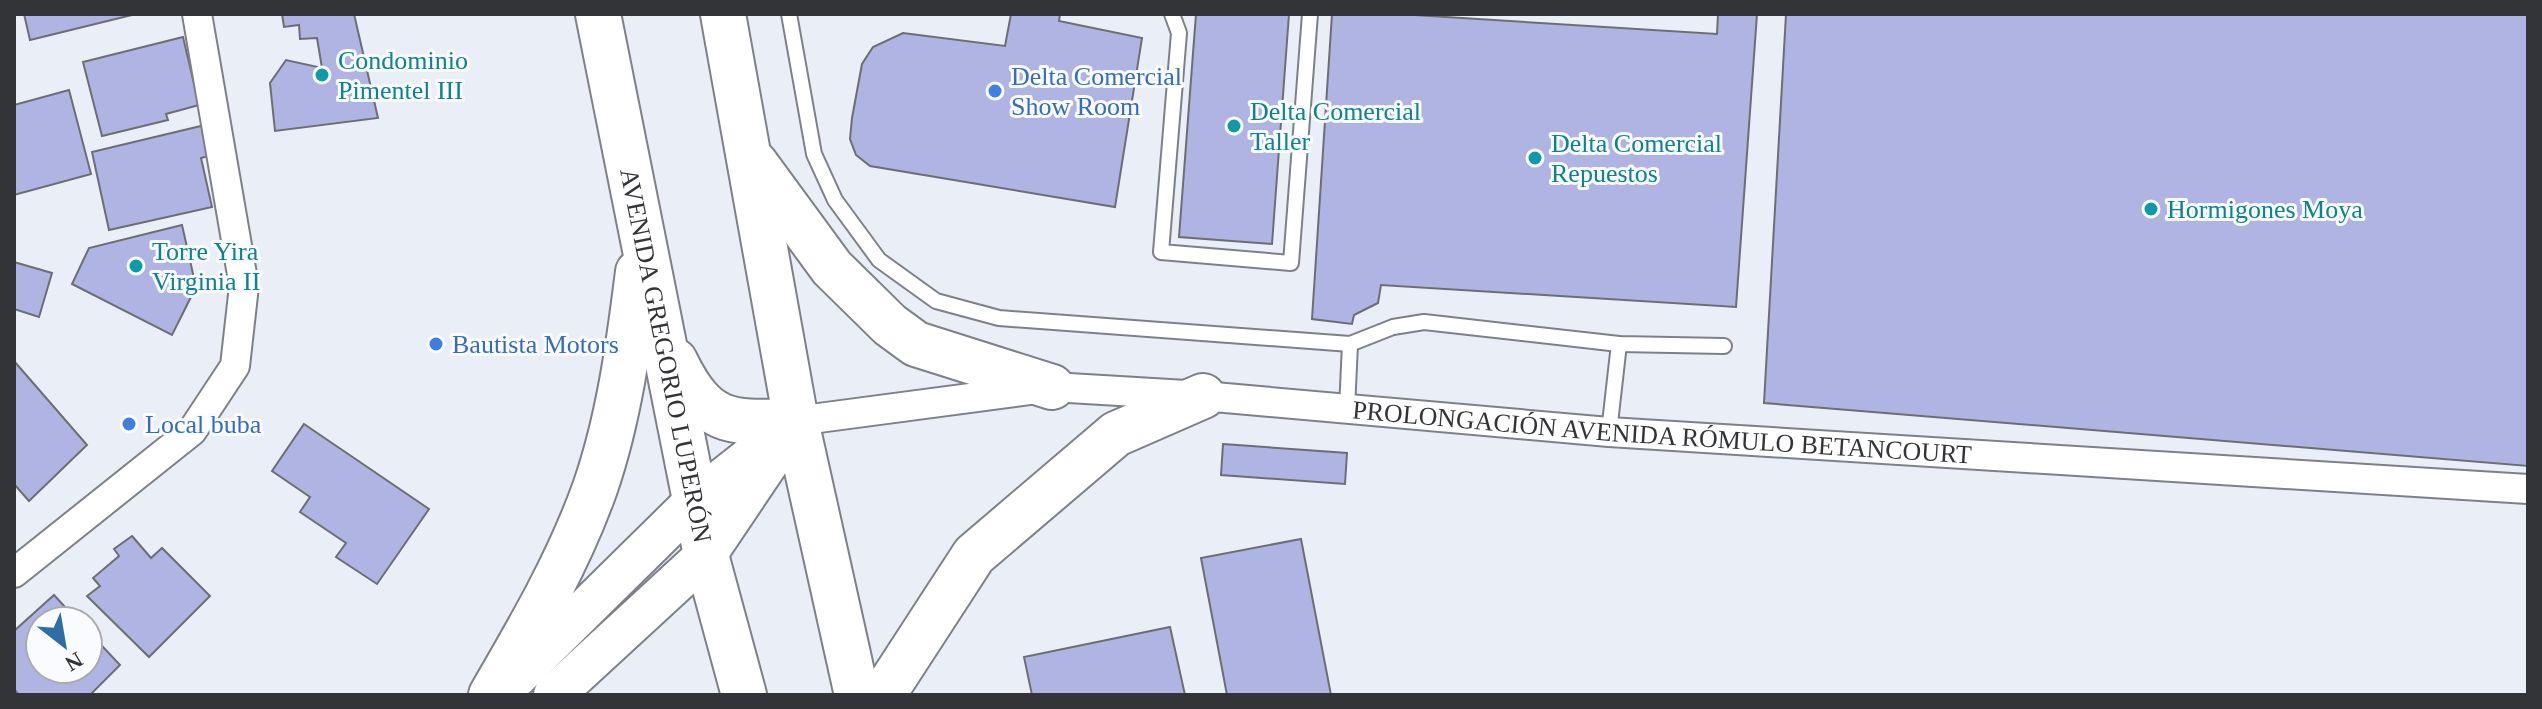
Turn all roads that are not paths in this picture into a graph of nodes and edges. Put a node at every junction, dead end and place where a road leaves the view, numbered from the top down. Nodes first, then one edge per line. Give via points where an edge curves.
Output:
1 (197, 14) edge
2 (598, 14) edge
3 (789, 14) edge
4 (1172, 14) edge
5 (1310, 14) edge
6 (726, 15) edge
7 (751, 157) junction
8 (643, 238) junction
9 (663, 336) junction
10 (1350, 344) junction
11 (1619, 344) junction
12 (1724, 346) dead end
13 (1052, 387) junction
14 (1203, 396) junction
15 (1347, 409) junction
16 (796, 421) junction
17 (1609, 432) junction
18 (2528, 489) edge
19 (697, 499) junction
20 (706, 555) junction
21 (14, 573) edge
22 (491, 695) edge
23 (499, 695) edge
24 (554, 695) edge
25 (744, 695) edge
26 (857, 695) edge
27 (883, 695) edge

1 - 21 street via 244,286 235,366 192,431
2 - 8 main road, AVENIDA GREGORIO LUPERÓN
3 - 10 lane via 814,154 835,200 879,260 936,301 999,318
4 - 5 lane via 1179,33 1161,252 1291,263
6 - 7 main road
7 - 13 main road via 832,268 890,325 916,344
7 - 16 main road
8 - 9 main road, AVENIDA GREGORIO LUPERÓN
8 - 22 main road via 625,368 595,486 552,589
9 - 16 main road via 686,383 725,419
9 - 19 main road, AVENIDA GREGORIO LUPERÓN
10 - 11 lane via 1393,327 1424,322
10 - 15 lane
11 - 12 lane
11 - 17 lane
13 - 14 street, PROLONGACIÓN AVENIDA RÓMULO BETANCOURT
13 - 16 street, PROLONGACIÓN AVENIDA RÓMULO BETANCOURT
14 - 15 street, PROLONGACIÓN AVENIDA RÓMULO BETANCOURT
14 - 27 main road via 1116,434 974,555
15 - 17 street, PROLONGACIÓN AVENIDA RÓMULO BETANCOURT
16 - 19 main road
16 - 20 main road
16 - 26 main road
17 - 18 street, PROLONGACIÓN AVENIDA RÓMULO BETANCOURT
19 - 20 main road, AVENIDA GREGORIO LUPERÓN
19 - 23 main road
20 - 24 main road
20 - 25 main road, AVENIDA GREGORIO LUPERÓN

